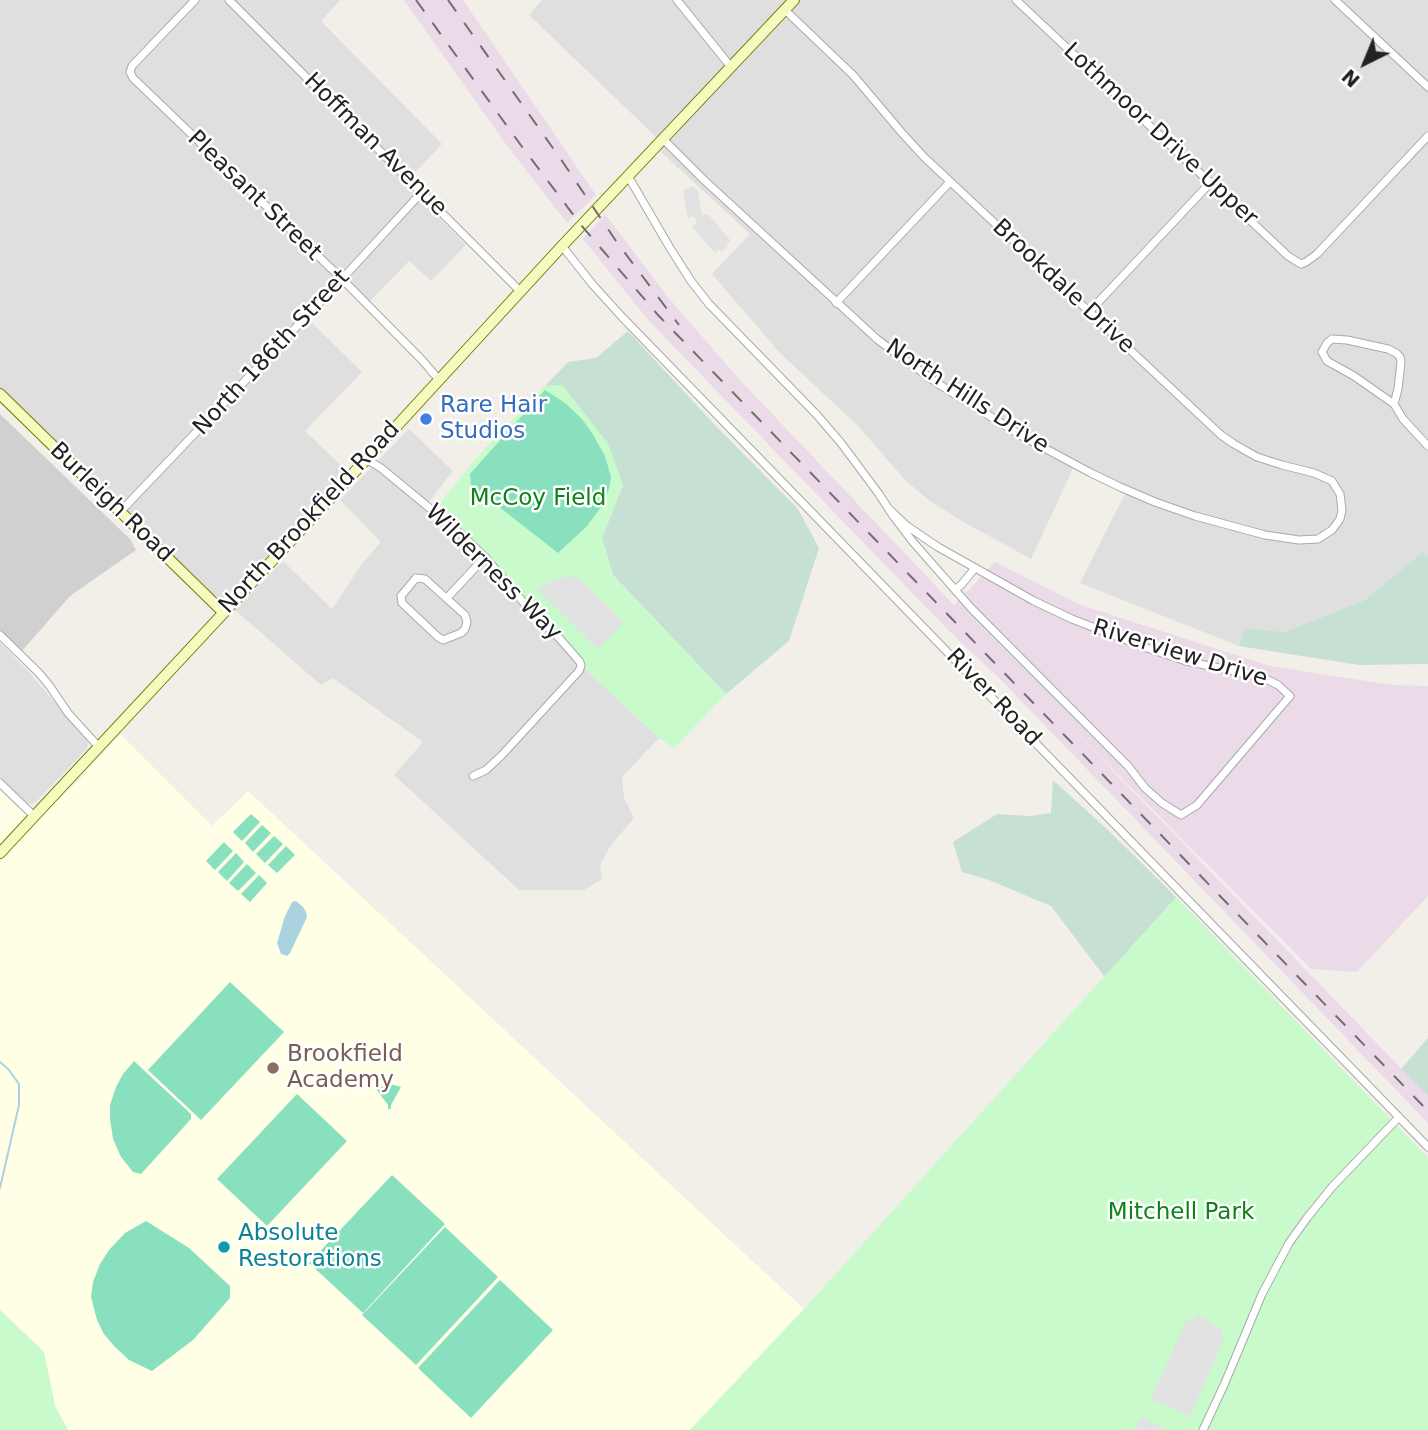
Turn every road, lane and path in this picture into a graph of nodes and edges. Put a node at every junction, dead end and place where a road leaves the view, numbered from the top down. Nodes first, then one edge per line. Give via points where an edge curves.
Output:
1 (195, 0) edge
2 (229, 0) edge
3 (677, 0) edge
4 (794, 0) edge
5 (1016, 0) edge
6 (1335, 0) edge
7 (785, 10) junction
8 (731, 68) junction
9 (1428, 86) edge
10 (1428, 135) edge
11 (663, 139) junction
12 (628, 176) junction
13 (950, 182) junction
14 (1211, 183) junction
15 (422, 192) junction
16 (562, 246) junction
17 (342, 279) junction
18 (520, 290) junction
19 (836, 303) junction
20 (1090, 312) junction
21 (439, 380) junction
22 (0, 394) edge
23 (1394, 404) junction
24 (1428, 446) edge
25 (366, 459) junction
26 (887, 508) junction
27 (120, 512) junction
28 (1332, 530) joint
29 (485, 557) junction
30 (975, 568) junction
31 (955, 590) junction
32 (447, 598) junction
33 (223, 612) junction
34 (0, 635) edge
35 (98, 746) junction
36 (474, 776) dead end
37 (0, 783) edge
38 (34, 816) junction
39 (0, 853) edge
40 (1399, 1117) junction
41 (1428, 1147) edge
42 (1203, 1430) edge

1 - 17 street, Pleasant Street via 130,72 139,86
2 - 15 street, Hoffman Avenue
3 - 8 street
4 - 7 street, North Brookfield Road
5 - 14 street, Lothmoor Drive Upper
6 - 9 street
7 - 8 street, North Brookfield Road
7 - 13 street, Brookdale Drive via 853,75
8 - 11 street, North Brookfield Road
10 - 14 street, Lothmoor Drive Upper via 1325,246 1301,264
11 - 12 street, North Brookfield Road
11 - 19 street, North Hills Drive
12 - 16 street, North Brookfield Road
12 - 26 street, Riverview Drive via 701,295 817,415
13 - 19 street
13 - 20 street, Brookdale Drive
14 - 20 street
15 - 17 street, North 186th Street
15 - 18 street, Hoffman Avenue
16 - 18 street, North Brookfield Road
16 - 40 street, River Road via 623,317
17 - 21 street, Pleasant Street
17 - 27 street, North 186th Street
18 - 21 street, North Brookfield Road
19 - 28 street, North Hills Drive via 937,383 1091,473 1188,514 1265,535 1311,540
20 - 28 street, Brookdale Drive via 1234,444 1268,461 1332,481 1342,510
21 - 25 street, North Brookfield Road
22 - 27 street, Burleigh Road
23 - 23 street via 1328,361 1322,352 1327,342 1346,340 1396,353 1401,362
23 - 24 street
25 - 29 street, Wilderness Way
25 - 33 street, North Brookfield Road
26 - 30 street, Riverview Drive via 916,533
26 - 31 street, Riverview Drive
27 - 33 street, Burleigh Road
29 - 32 street
29 - 36 street, Wilderness Way via 581,666 502,755
30 - 31 street
30 - 31 street, Riverview Drive via 1072,620 1186,661 1262,677 1290,696 1196,805 1181,815 1146,788
32 - 32 street via 467,622 461,633 443,640 409,611 401,596 421,578
33 - 35 street, North Brookfield Road
34 - 35 street via 49,685
35 - 38 street, North Brookfield Road
37 - 38 street
38 - 39 street, North Brookfield Road
40 - 41 street, River Road
40 - 42 street via 1332,1187 1289,1243

